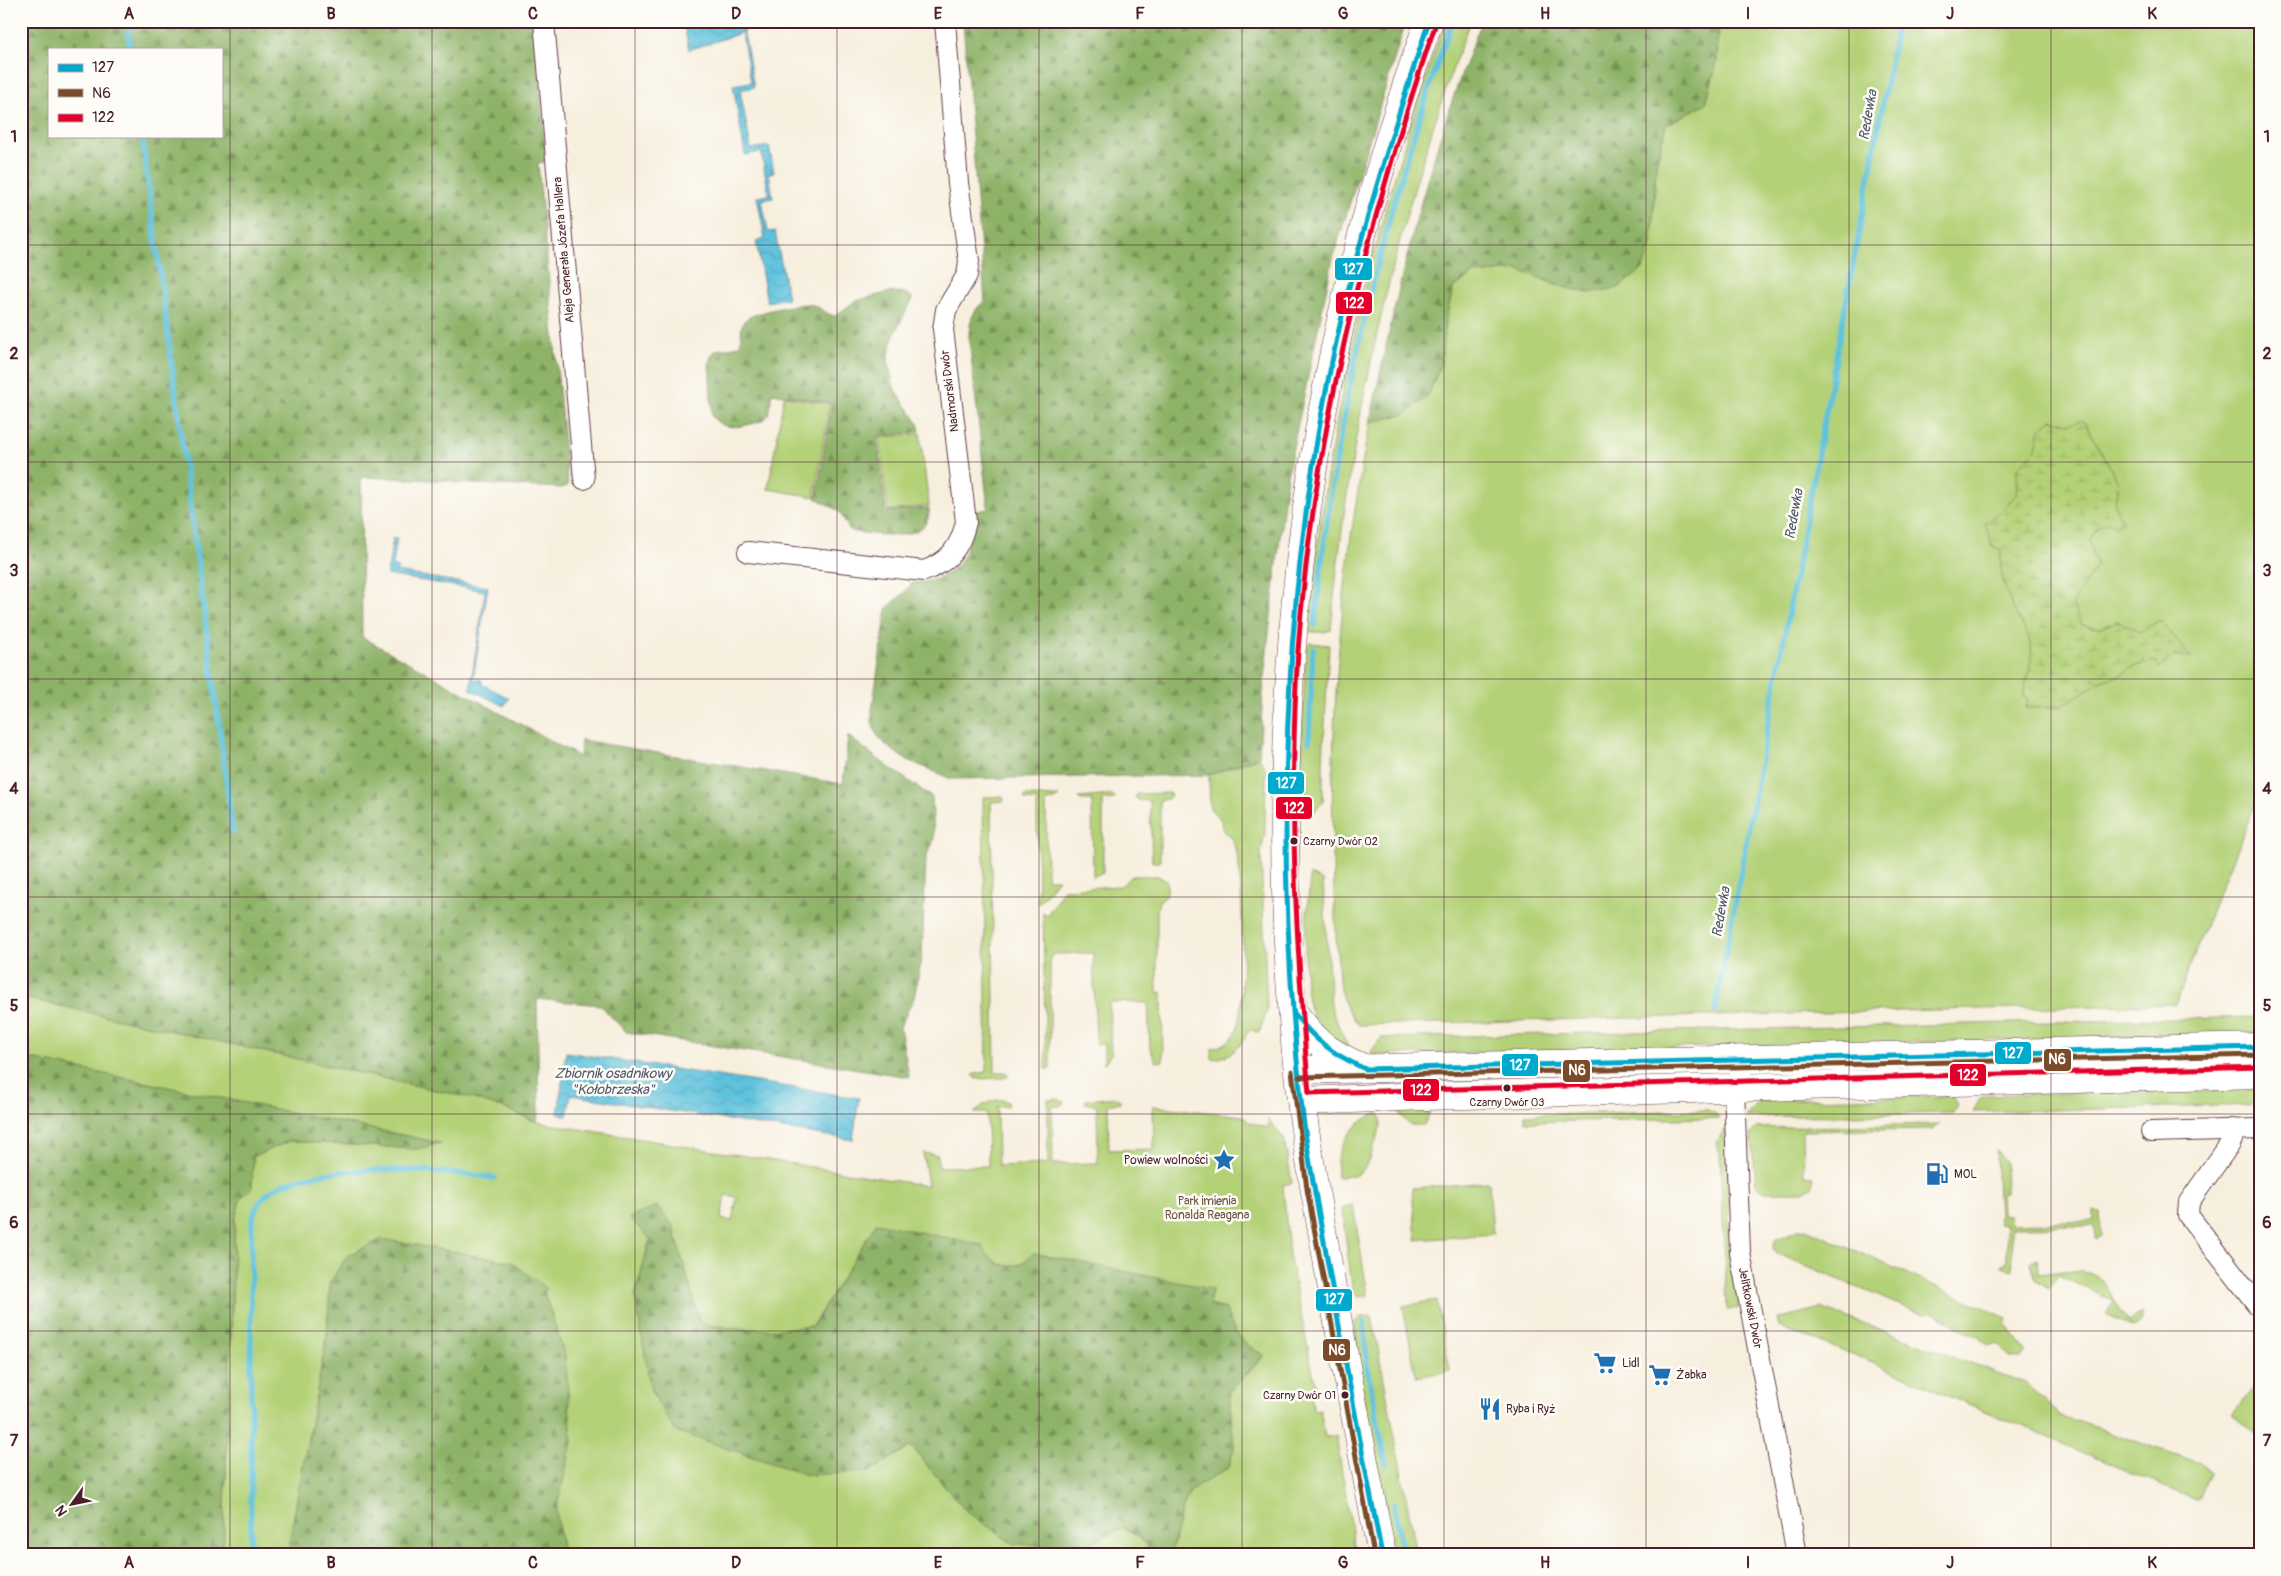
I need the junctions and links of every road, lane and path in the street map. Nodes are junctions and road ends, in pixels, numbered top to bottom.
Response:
1 (544, 21) edge
2 (945, 21) edge
3 (1429, 21) edge
4 (584, 479) dead end
5 (748, 552) dead end
6 (1294, 1013) junction
7 (2260, 1047) edge
8 (1746, 1060) junction
9 (1365, 1068) junction
10 (1299, 1070) junction
11 (2260, 1074) edge
12 (1734, 1088) junction
13 (1302, 1101) junction
14 (2232, 1129) junction
15 (2260, 1129) edge
16 (2151, 1132) dead end
17 (2260, 1308) edge
18 (1382, 1555) edge
19 (1797, 1555) edge

1 - 4 street, Aleja Generała Józefa Hallera
2 - 5 street, Nadmorski Dwór
3 - 6 main road
6 - 9 main road
6 - 10 main road
7 - 8 main road
8 - 9 main road
8 - 12 street, Jelitkowski Dwór
9 - 10 main road
10 - 13 main road
11 - 12 main road
12 - 13 main road
12 - 19 street, Jelitkowski Dwór
13 - 18 main road
14 - 15 street
14 - 16 street
14 - 17 street

